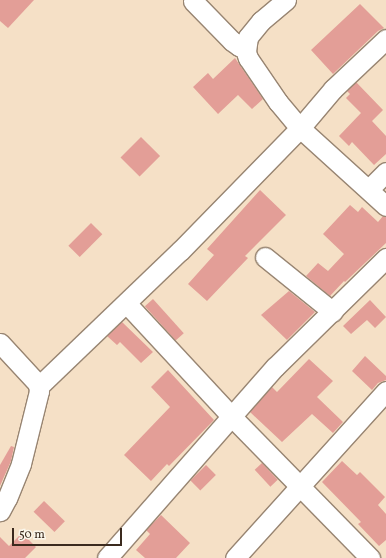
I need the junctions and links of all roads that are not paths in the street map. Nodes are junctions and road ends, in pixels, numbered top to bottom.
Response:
1 (286, 0) edge
2 (193, 1) dead end
3 (386, 39) edge
4 (246, 48) junction
5 (300, 128) junction
6 (386, 172) edge
7 (369, 189) junction
8 (386, 206) edge
9 (265, 257) dead end
10 (386, 258) edge
11 (127, 304) junction
12 (333, 312) junction
13 (0, 343) edge
14 (39, 386) junction
15 (386, 391) edge
16 (231, 416) junction
17 (302, 486) junction
18 (0, 511) edge
19 (107, 558) edge
20 (235, 558) edge
21 (370, 558) edge

1 - 4 street
2 - 4 street
3 - 5 street
4 - 5 street
5 - 7 street
5 - 11 street
6 - 7 street
7 - 8 street
9 - 12 street
10 - 12 street
11 - 14 street
11 - 16 street
12 - 16 street
13 - 14 street
14 - 18 street
15 - 17 street
16 - 17 street
16 - 19 street
17 - 20 street
17 - 21 street

